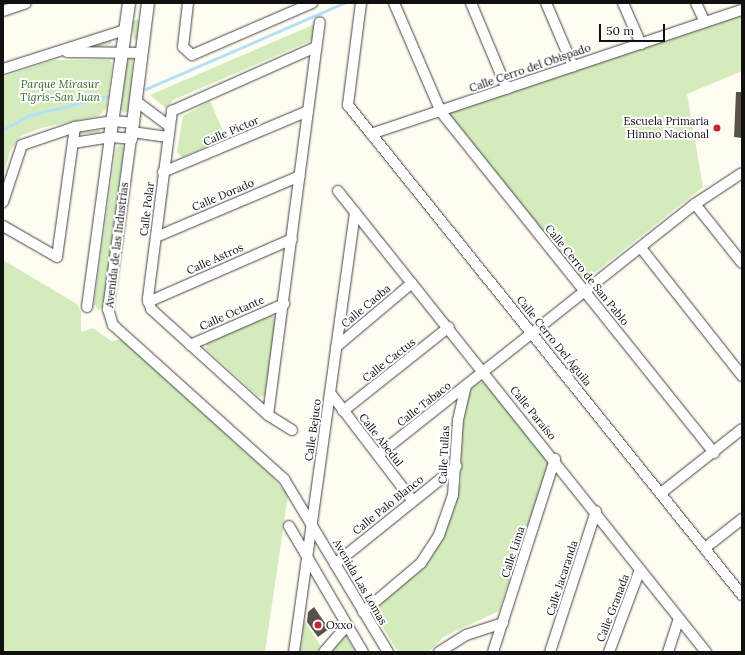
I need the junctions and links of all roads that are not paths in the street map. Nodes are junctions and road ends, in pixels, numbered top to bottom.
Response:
1 (26, 3) edge
2 (129, 3) edge
3 (148, 3) edge
4 (188, 3) edge
5 (312, 3) edge
6 (361, 3) edge
7 (394, 3) edge
8 (471, 3) edge
9 (546, 3) edge
10 (623, 3) edge
11 (696, 3) edge
12 (742, 10) edge
13 (3, 11) edge
14 (127, 15) junction
15 (147, 16) junction
16 (320, 22) dead end
17 (705, 22) junction
18 (124, 30) junction
19 (641, 44) junction
20 (316, 47) junction
21 (122, 50) junction
22 (57, 52) junction
23 (142, 53) junction
24 (573, 66) junction
25 (3, 69) edge
26 (507, 88) junction
27 (136, 101) junction
28 (308, 111) junction
29 (441, 112) junction
30 (112, 121) junction
31 (169, 126) junction
32 (75, 127) junction
33 (132, 131) junction
34 (371, 134) junction
35 (110, 136) junction
36 (168, 137) junction
37 (73, 143) junction
38 (163, 172) junction
39 (742, 173) edge
40 (300, 176) junction
41 (338, 191) dead end
42 (3, 202) edge
43 (695, 204) junction
44 (355, 212) junction
45 (3, 226) edge
46 (156, 237) junction
47 (292, 238) junction
48 (641, 248) junction
49 (742, 263) edge
50 (412, 283) junction
51 (587, 293) junction
52 (148, 302) junction
53 (284, 304) junction
54 (87, 307) dead end
55 (449, 327) junction
56 (532, 333) junction
57 (190, 345) junction
58 (336, 347) junction
59 (485, 372) junction
60 (742, 376) edge
61 (466, 386) junction
62 (330, 394) junction
63 (343, 411) junction
64 (268, 415) junction
65 (742, 429) edge
66 (292, 430) dead end
67 (714, 452) junction
68 (378, 455) junction
69 (555, 459) junction
70 (457, 466) junction
71 (661, 493) junction
72 (412, 500) junction
73 (596, 511) junction
74 (742, 519) edge
75 (312, 523) junction
76 (289, 526) dead end
77 (705, 548) junction
78 (307, 558) junction
79 (335, 564) junction
80 (640, 572) junction
81 (742, 595) edge
82 (363, 612) junction
83 (679, 619) junction
84 (503, 623) junction
85 (347, 626) junction
86 (294, 652) edge
87 (324, 652) edge
88 (363, 652) edge
89 (388, 652) edge
90 (439, 652) edge
91 (493, 652) edge
92 (550, 652) edge
93 (609, 652) edge
94 (668, 652) edge
95 (706, 652) edge

1 - 13 street
2 - 14 street, Avenida de las Industrias
3 - 15 street, Avenida de las Industrias
4 - 5 street
6 - 34 street, Calle Cerro Del Águila
7 - 29 street, Calle Cerro de San Pablo
8 - 26 street
9 - 24 street
10 - 19 street
11 - 17 street
12 - 17 street, Calle Cerro del Obispado
14 - 15 street
14 - 18 street, Avenida de las Industrias
15 - 23 street, Avenida de las Industrias
16 - 20 street
17 - 19 street, Calle Cerro del Obispado
18 - 21 street, Avenida de las Industrias
18 - 22 street
19 - 24 street, Calle Cerro del Obispado
20 - 28 street
20 - 31 street, Calle Polar
21 - 22 street
21 - 23 street
21 - 30 street, Avenida de las Industrias
22 - 25 street
23 - 27 street, Avenida de las Industrias
24 - 26 street, Calle Cerro del Obispado
26 - 29 street, Calle Cerro del Obispado
27 - 31 street
27 - 33 street, Avenida de las Industrias
28 - 38 street, Calle Pictor
28 - 40 street
29 - 34 street, Calle Cerro del Obispado
29 - 51 street, Calle Cerro de San Pablo
30 - 32 street
30 - 33 street
30 - 35 street, Avenida de las Industrias
31 - 36 street, Calle Polar
32 - 37 street
32 - 42 street
33 - 35 street
33 - 36 street
33 - 75 street, Avenida de las Industrias
34 - 56 street, Calle Cerro Del Águila
35 - 37 street
35 - 54 street, Avenida de las Industrias
36 - 38 street, Calle Polar
37 - 45 street
38 - 46 street, Calle Polar
39 - 43 street, Calle Tabaco
40 - 46 street, Calle Dorado
40 - 47 street
41 - 44 street, Calle Paraíso
43 - 48 street, Calle Tabaco
43 - 49 street
44 - 50 street, Calle Paraíso
44 - 58 street, Calle Bejuco
46 - 52 street, Calle Polar
47 - 52 street, Calle Astros
47 - 53 street
48 - 51 street, Calle Tabaco
48 - 60 street
50 - 55 street, Calle Paraíso
50 - 58 street, Calle Caoba
51 - 56 street, Calle Tabaco
51 - 67 street, Calle Cerro de San Pablo
52 - 57 street
53 - 57 street, Calle Octante
53 - 64 street
55 - 59 street, Calle Paraíso
55 - 63 street, Calle Cactus
56 - 59 street, Calle Tabaco
56 - 71 street, Calle Cerro Del Águila
57 - 64 street
58 - 62 street, Calle Bejuco
59 - 61 street, Calle Tabaco
59 - 69 street, Calle Paraíso
61 - 68 street, Calle Tabaco
61 - 70 street, Calle Tullas
62 - 63 street, Calle Abedul
62 - 75 street, Calle Bejuco
63 - 68 street, Calle Abedul
64 - 66 street
65 - 67 street
67 - 71 street
68 - 72 street, Calle Abedul
69 - 73 street, Calle Paraíso
69 - 84 street, Calle Lima
70 - 72 street, Calle Palo Blanco
70 - 82 street, Calle Tullas
71 - 77 street, Calle Cerro Del Águila
72 - 79 street, Calle Palo Blanco
73 - 80 street, Calle Paraíso
73 - 92 street, Calle Jacaranda
74 - 77 street
75 - 78 street, Calle Bejuco
75 - 79 street, Avenida Las Lomas
76 - 78 street
77 - 81 street, Calle Cerro Del Águila
78 - 85 street
78 - 86 street, Calle Bejuco
79 - 82 street, Avenida Las Lomas
80 - 83 street, Calle Paraíso
80 - 93 street, Calle Granada
82 - 89 street, Avenida Las Lomas
83 - 94 street
83 - 95 street, Calle Paraíso
84 - 90 street
84 - 91 street, Calle Lima
85 - 87 street
85 - 88 street

